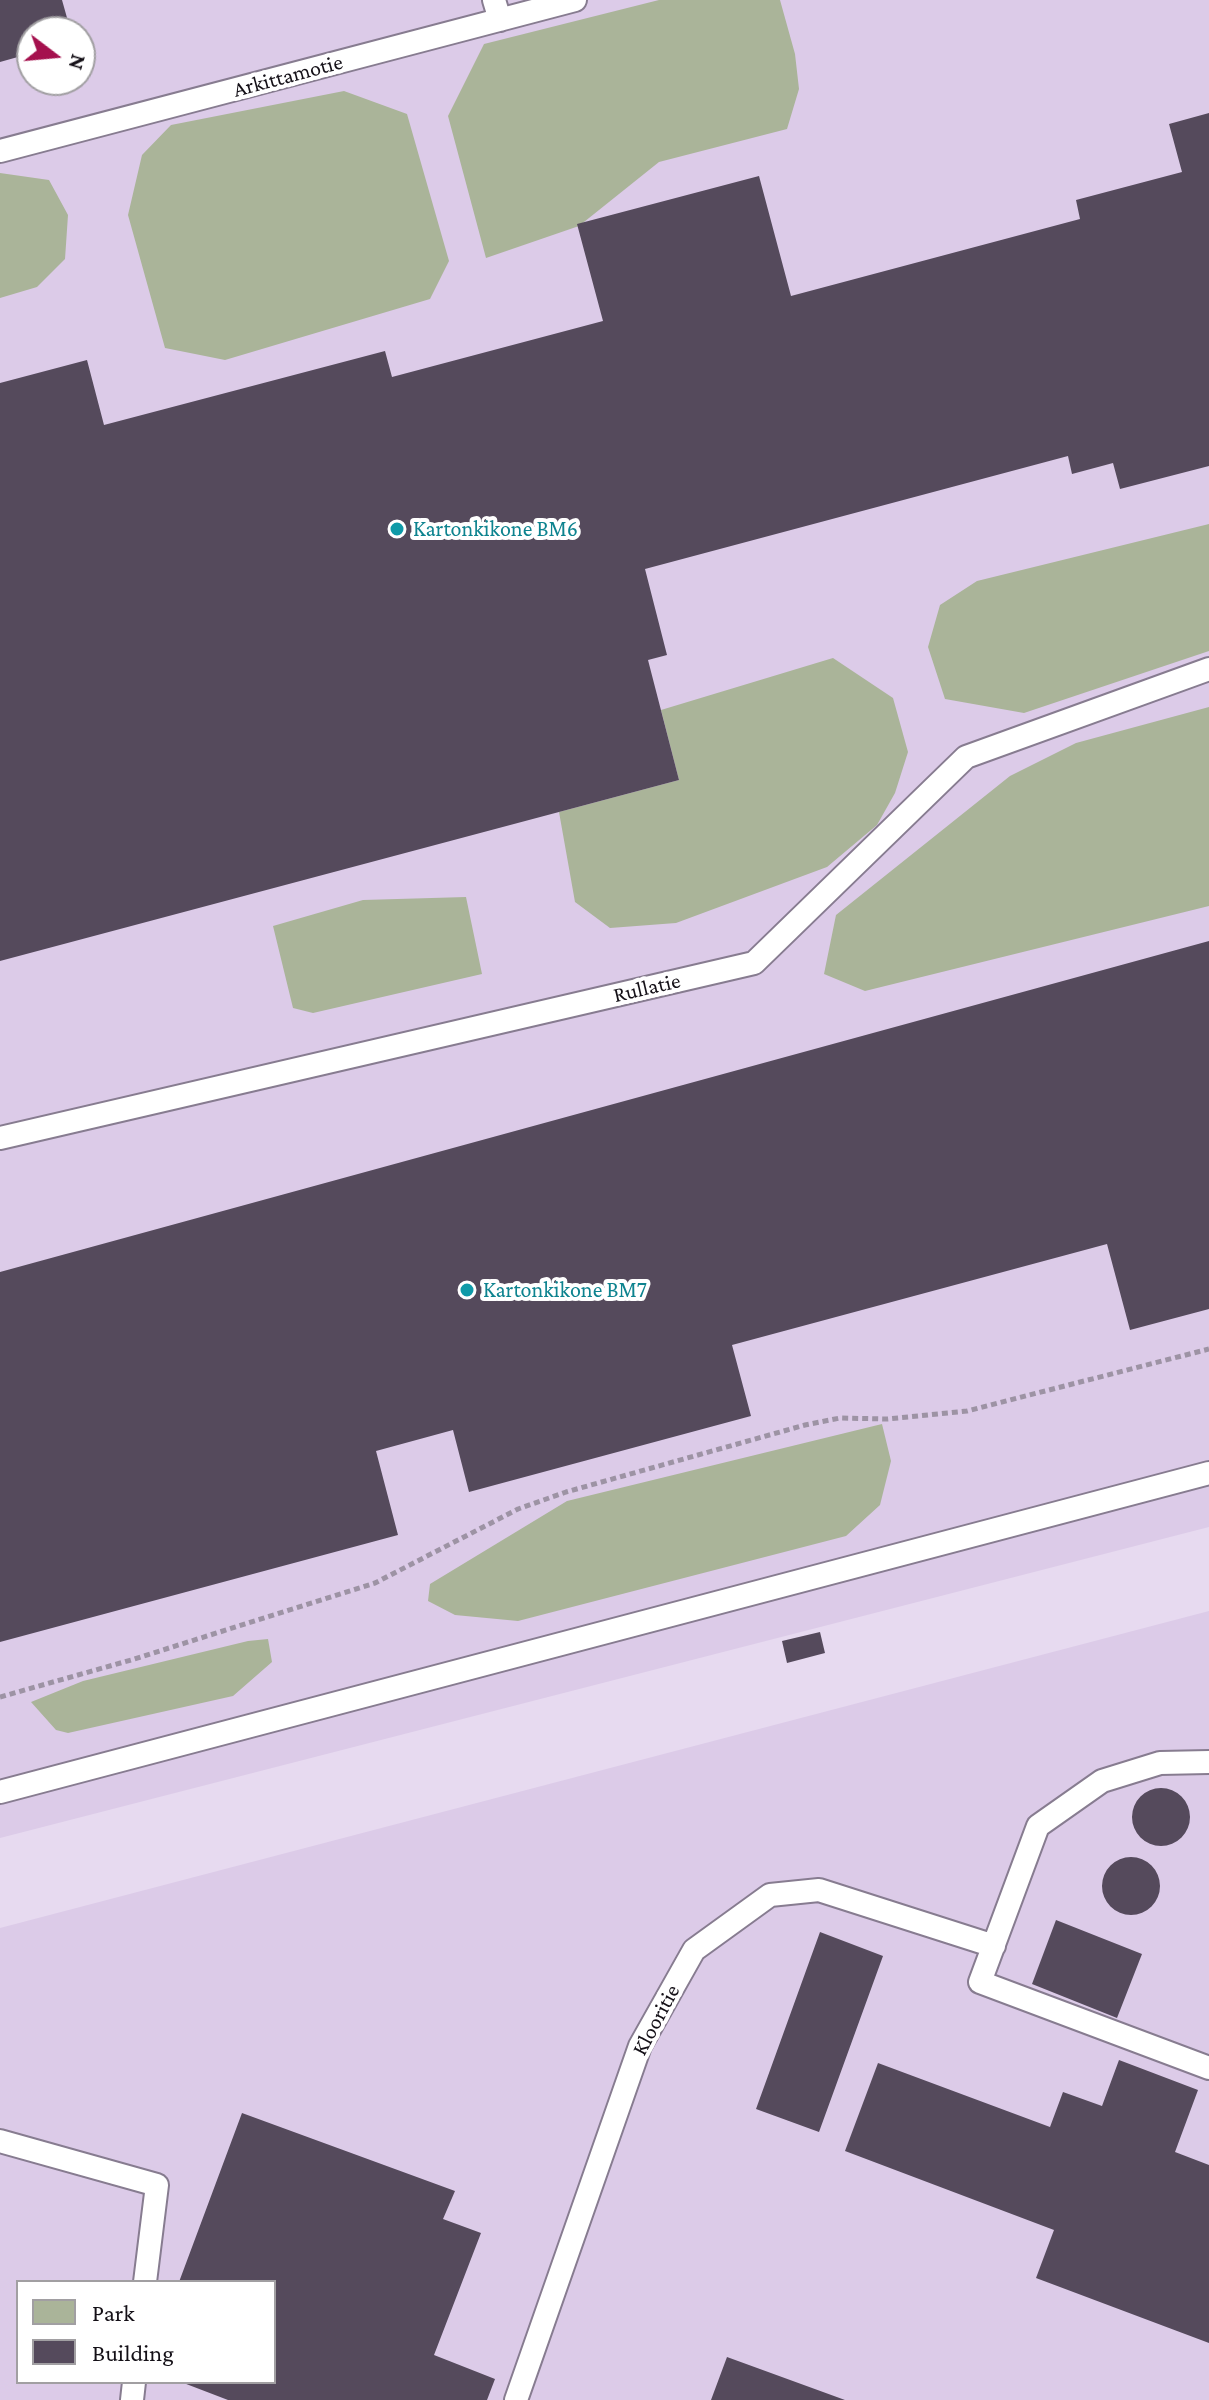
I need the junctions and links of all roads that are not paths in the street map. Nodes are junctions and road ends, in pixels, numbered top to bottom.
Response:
1 (575, 0) edge
2 (497, 10) edge
3 (0, 151) edge
4 (1209, 669) edge
5 (0, 1138) edge
6 (1209, 1473) edge
7 (1209, 1762) edge
8 (0, 1792) edge
9 (994, 1946) junction
10 (1209, 2068) edge
11 (0, 2141) edge
12 (145, 2280) edge
13 (516, 2400) edge

1 - 2 lane, Arkittamotie
2 - 3 lane, Arkittamotie
4 - 5 lane, Rullatie
6 - 8 lane
7 - 9 lane
9 - 10 lane
9 - 13 lane, Klooritie
11 - 12 lane

